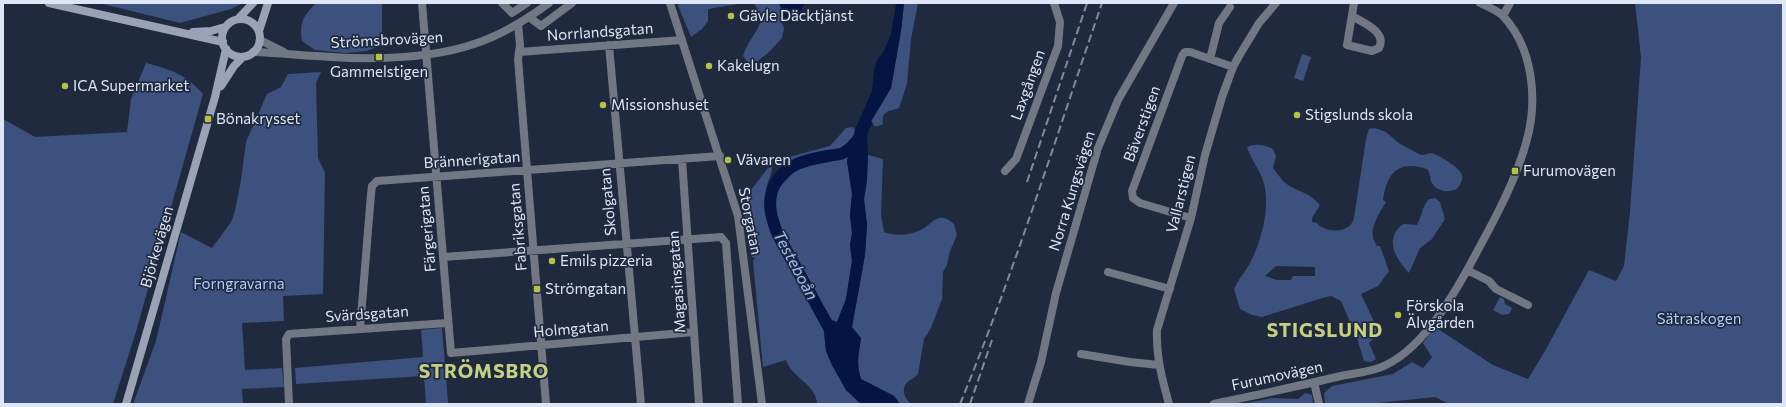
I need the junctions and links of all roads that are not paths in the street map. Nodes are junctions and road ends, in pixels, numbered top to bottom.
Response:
1 (49, 3) edge
2 (253, 3) edge
3 (268, 3) edge
4 (422, 3) edge
5 (502, 3) edge
6 (527, 3) edge
7 (549, 3) edge
8 (572, 3) edge
9 (670, 3) edge
10 (1054, 3) edge
11 (1174, 3) edge
12 (1276, 3) edge
13 (1354, 3) edge
14 (1480, 3) edge
15 (1510, 3) edge
16 (1230, 7) dead end
17 (1352, 16) junction
18 (1503, 16) junction
19 (529, 17) junction
20 (238, 19) junction
21 (518, 24) junction
22 (225, 27) junction
23 (259, 31) junction
24 (176, 32) junction
25 (260, 40) junction
26 (682, 40) junction
27 (225, 45) junction
28 (609, 46) junction
29 (253, 52) junction
30 (519, 52) junction
31 (286, 53) junction
32 (427, 55) junction
33 (243, 57) junction
34 (1210, 59) junction
35 (1233, 66) junction
36 (215, 98) junction
37 (720, 156) junction
38 (682, 159) junction
39 (619, 164) junction
40 (527, 171) junction
41 (1006, 172) dead end
42 (436, 177) junction
43 (1191, 218) junction
44 (688, 238) junction
45 (626, 244) junction
46 (534, 251) junction
47 (443, 258) junction
48 (1467, 270) junction
49 (1108, 272) dead end
50 (1170, 289) junction
51 (1528, 305) dead end
52 (448, 323) junction
53 (360, 329) junction
54 (694, 332) junction
55 (634, 337) junction
56 (542, 345) junction
57 (450, 353) joint
58 (1082, 354) dead end
59 (1159, 365) junction
60 (1314, 382) junction
61 (1031, 403) edge
62 (126, 404) edge
63 (289, 404) edge
64 (546, 404) edge
65 (641, 404) edge
66 (700, 404) edge
67 (738, 404) edge
68 (762, 404) edge
69 (1169, 404) edge
70 (1214, 404) edge
71 (1319, 404) edge

1 - 24 main road
2 - 20 main road
3 - 23 main road
4 - 32 street
5 - 6 street
7 - 19 street, Strömsbrovägen
8 - 19 street
9 - 26 street, Storgatan
10 - 41 street, Laxgången
11 - 61 street, Norra Kungsvägen
12 - 35 street, Vallarstigen
13 - 17 street
14 - 18 street, Furumovägen
15 - 18 street
16 - 34 street
17 - 17 street
18 - 48 street, Furumovägen
19 - 21 street, Strömsbrovägen
20 - 22 main road
20 - 23 main road
21 - 30 street, Fabriksgatan
21 - 32 street, Strömsbrovägen
22 - 24 main road
22 - 27 main road
23 - 25 main road
24 - 27 main road
25 - 29 main road
25 - 31 street, Strömsbrovägen
26 - 28 street, Norrlandsgatan
26 - 37 street, Storgatan
27 - 33 main road
27 - 36 main road, Björkevägen
28 - 30 street, Norrlandsgatan
28 - 39 street, Skolgatan
29 - 31 street, Strömsbrovägen
29 - 33 main road
30 - 40 street, Fabriksgatan
31 - 32 street, Strömsbrovägen
32 - 42 street, Färgerigatan
33 - 36 main road, Björkevägen
34 - 35 street, Bäverstigen
34 - 43 street, Bäverstigen
35 - 43 street, Vallarstigen
36 - 62 main road, Björkevägen
37 - 38 street, Brännerigatan
37 - 68 street, Storgatan
38 - 39 street, Brännerigatan
38 - 44 street, Magasinsgatan
39 - 40 street, Brännerigatan
39 - 45 street, Skolgatan
40 - 42 street, Brännerigatan
40 - 46 street, Fabriksgatan
42 - 47 street, Färgerigatan
42 - 53 street, Brännerigatan
43 - 50 street, Vallarstigen
44 - 45 street
44 - 54 street, Magasinsgatan
44 - 67 street
45 - 46 street
45 - 55 street, Skolgatan
46 - 47 street
46 - 56 street, Fabriksgatan
47 - 52 street, Färgerigatan
48 - 51 street
48 - 60 street, Furumovägen
49 - 50 street
50 - 59 street, Vallarstigen
52 - 53 street, Svärdsgatan
52 - 57 street, Färgerigatan
53 - 63 street, Svärdsgatan
54 - 55 street, Holmgatan
54 - 66 street, Magasinsgatan
55 - 56 street, Holmgatan
55 - 65 street, Skolgatan
56 - 57 street, Holmgatan
56 - 64 street, Fabriksgatan
58 - 59 street
59 - 69 street, Vallarstigen
60 - 70 street, Furumovägen
60 - 71 street

